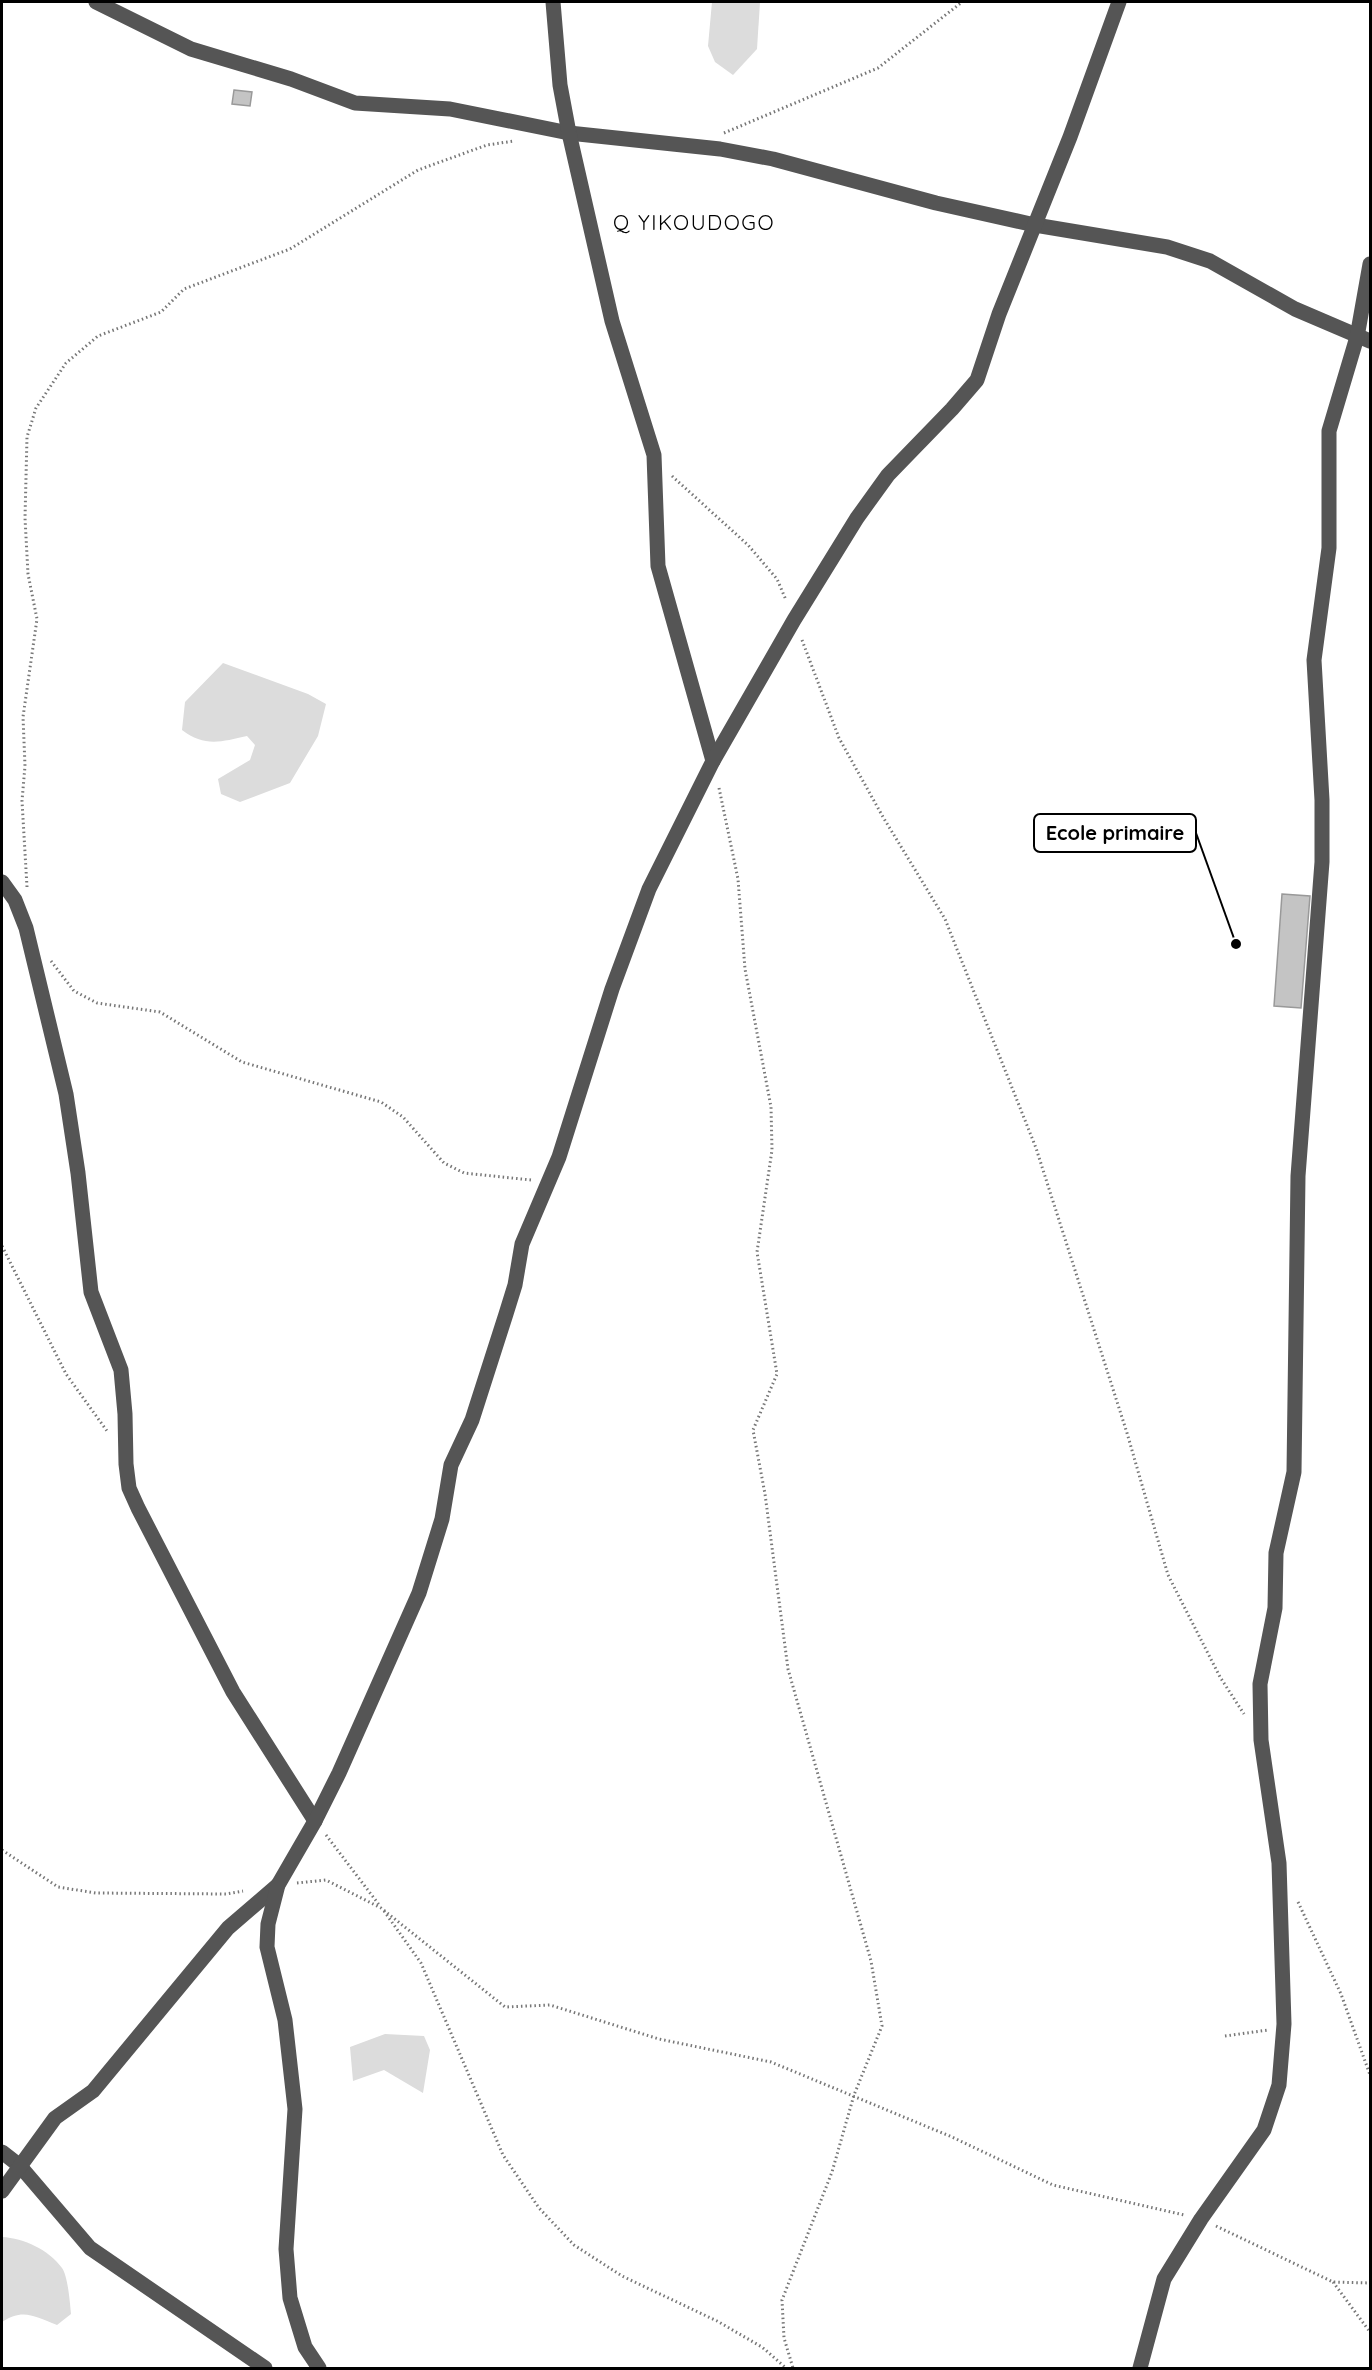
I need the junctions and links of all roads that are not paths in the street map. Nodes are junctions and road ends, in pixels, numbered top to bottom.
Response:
1 (96, 2) edge
2 (553, 2) edge
3 (1119, 2) edge
4 (569, 133) junction
5 (1035, 225) junction
6 (1371, 264) edge
7 (1364, 339) edge
8 (713, 761) junction
9 (2, 882) edge
10 (315, 1821) junction
11 (278, 1885) junction
12 (2, 2152) edge
13 (20, 2166) junction
14 (2, 2190) edge
15 (265, 2368) edge
16 (319, 2368) edge
17 (1140, 2368) edge

1 - 4 street
2 - 4 street
3 - 5 street
4 - 5 street
4 - 8 street
5 - 7 street
5 - 8 street
6 - 7 street
7 - 17 street
8 - 10 street
9 - 10 street
10 - 11 street
11 - 13 street
11 - 16 street
12 - 13 street
13 - 14 street
13 - 15 street

